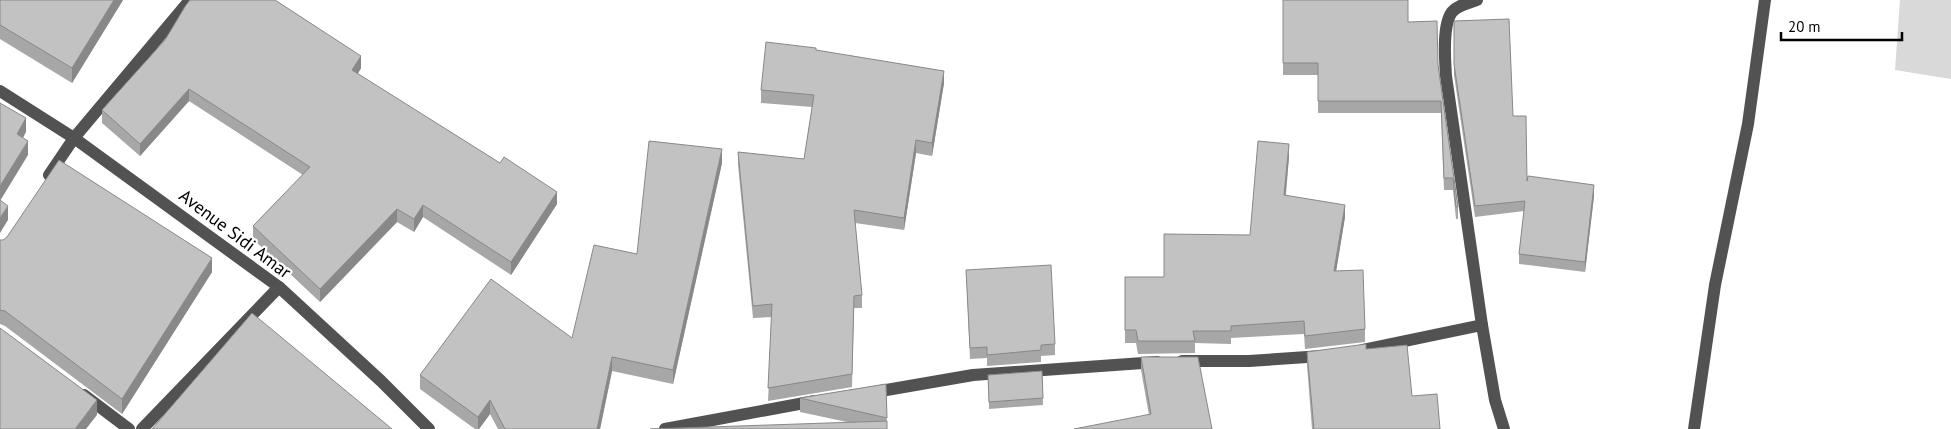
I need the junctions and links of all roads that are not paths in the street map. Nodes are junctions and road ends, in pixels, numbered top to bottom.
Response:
1 (190, 0) edge
2 (1477, 0) edge
3 (1765, 0) edge
4 (0, 91) edge
5 (74, 138) junction
6 (42, 185) edge
7 (279, 287) junction
8 (1482, 325) junction
9 (76, 389) edge
10 (860, 394) edge
11 (832, 399) edge
12 (129, 429) edge
13 (142, 429) edge
14 (429, 429) edge
15 (665, 429) edge
16 (1504, 429) edge
17 (1694, 429) edge

1 - 5 street
2 - 8 street
3 - 17 street
4 - 5 street, Avenue Sidi Amar
5 - 6 street
5 - 7 street, Avenue Sidi Amar
7 - 13 street
7 - 14 street, Avenue Sidi Amar
8 - 10 street
8 - 16 street
9 - 12 street
11 - 15 street

